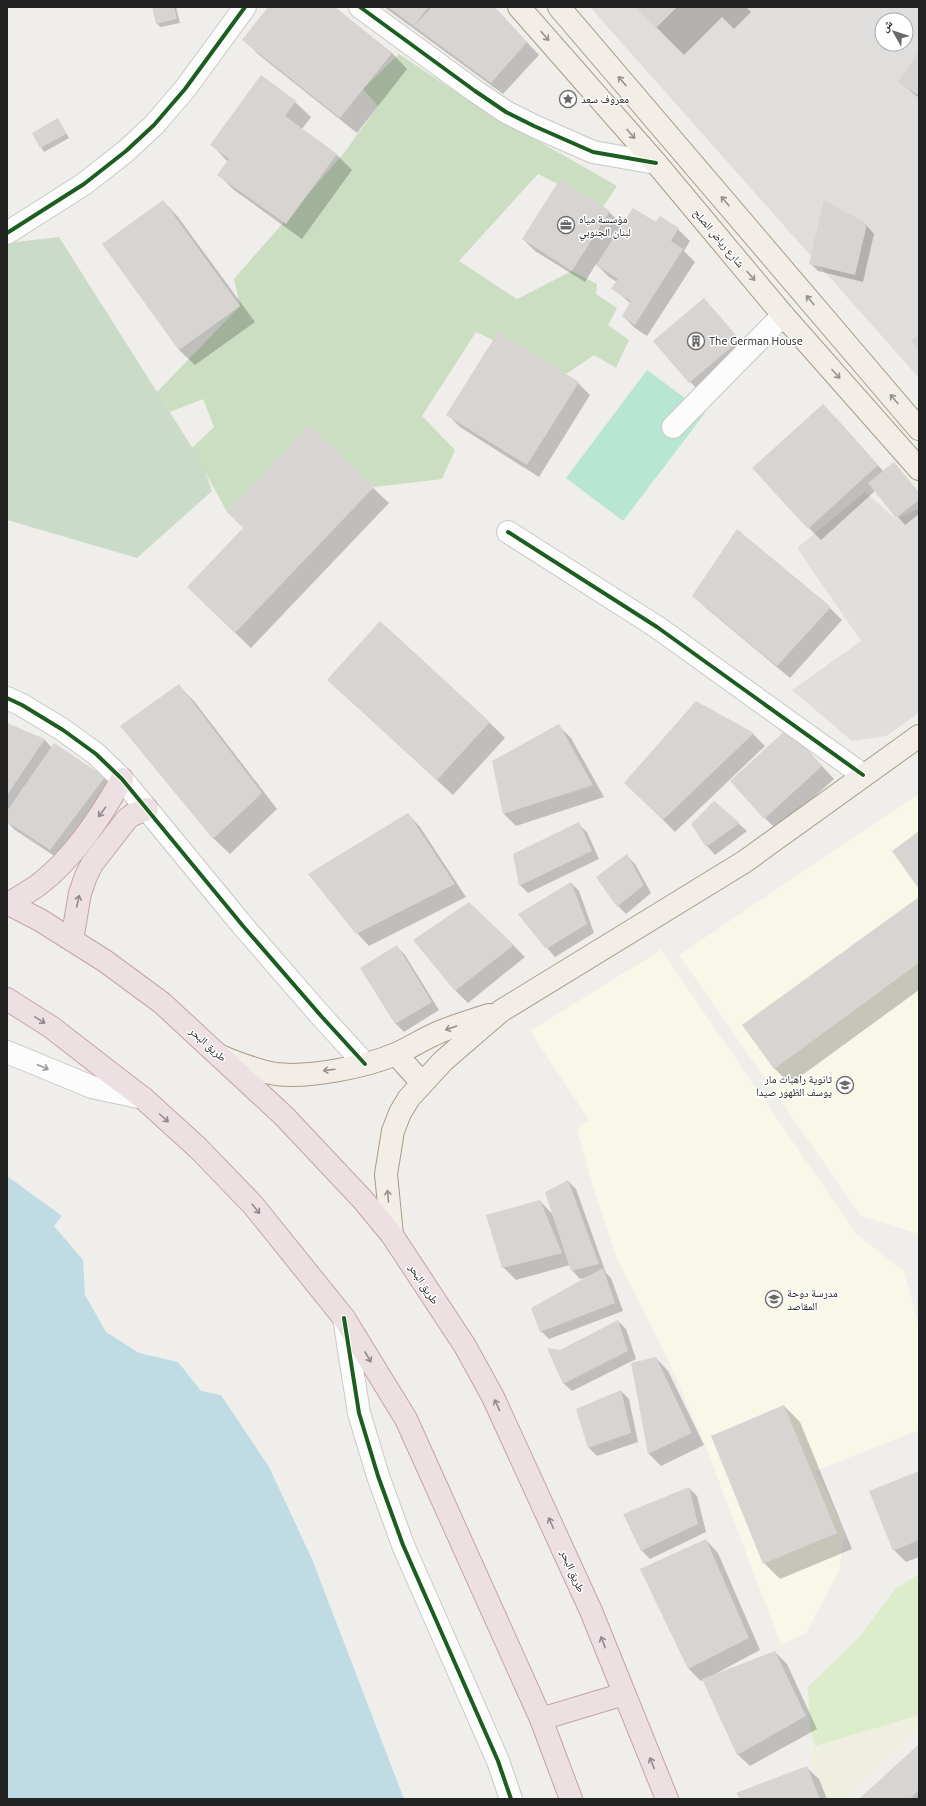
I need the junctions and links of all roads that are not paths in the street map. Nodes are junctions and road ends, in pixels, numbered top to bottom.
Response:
1 (245, 7) edge
2 (360, 7) edge
3 (519, 7) edge
4 (559, 7) edge
5 (656, 163) junction
6 (7, 233) edge
7 (783, 315) junction
8 (674, 427) dead end
9 (919, 429) edge
10 (919, 469) edge
11 (508, 532) dead end
12 (7, 698) edge
13 (919, 736) edge
14 (863, 775) junction
15 (122, 779) junction
16 (147, 809) junction
17 (8, 903) edge
18 (72, 940) junction
19 (7, 999) edge
20 (501, 1011) junction
21 (7, 1052) edge
22 (396, 1054) junction
23 (220, 1056) junction
24 (365, 1064) junction
25 (422, 1083) junction
26 (143, 1098) junction
27 (392, 1235) junction
28 (344, 1318) junction
29 (624, 1694) junction
30 (542, 1719) junction
31 (510, 1799) edge
32 (571, 1799) edge
33 (667, 1799) edge

1 - 6 street
2 - 5 street
3 -> 5 main road, شارع رياض الصلح
9 -> 4 main road
5 -> 7 main road, شارع رياض الصلح
7 - 8 street
7 -> 10 main road, شارع رياض الصلح
11 - 14 street
12 - 15 street
13 - 14 main road
14 - 20 main road
15 - 16 street
15 -> 17 highway
18 -> 16 highway
16 - 24 street
17 - 18 highway, طريق البحر
18 - 23 highway, طريق البحر
19 -> 26 highway
20 -> 22 main road
20 - 25 main road
21 -> 26 street
22 - 24 main road
22 - 25 main road
24 -> 23 main road
23 - 27 highway, طريق البحر
27 -> 25 main road
26 -> 28 highway
29 -> 27 highway, طريق البحر
28 -> 30 highway
28 - 31 street
29 - 30 highway
33 -> 29 highway, طريق البحر
30 - 32 highway

